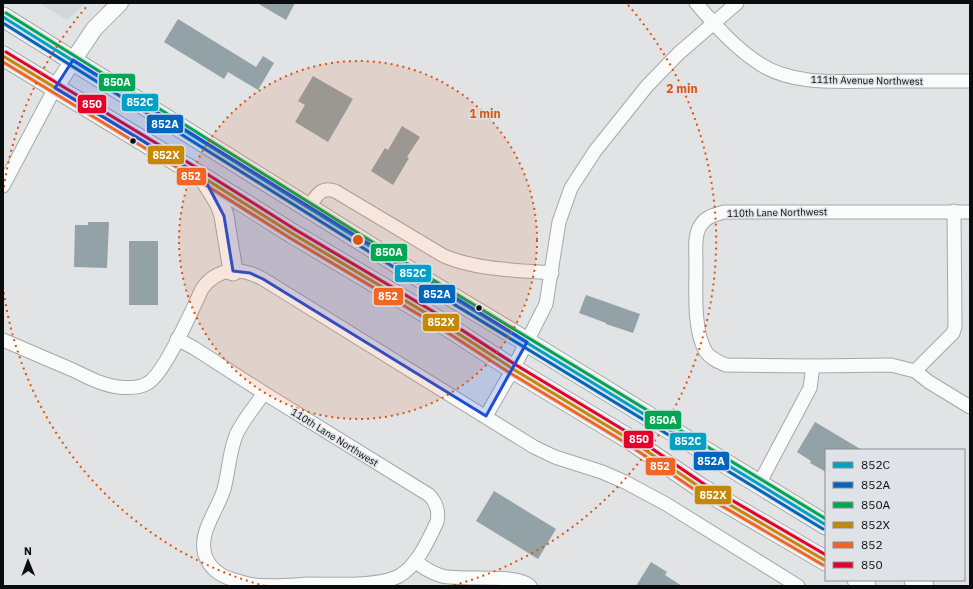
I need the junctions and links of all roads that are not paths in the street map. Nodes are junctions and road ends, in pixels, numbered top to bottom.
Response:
1 (120, 3) edge
2 (696, 3) edge
3 (737, 3) edge
4 (3, 16) edge
5 (714, 23) junction
6 (3, 56) edge
7 (73, 60) junction
8 (970, 81) edge
9 (55, 88) junction
10 (204, 178) junction
11 (3, 186) edge
12 (309, 207) junction
13 (954, 212) junction
14 (970, 212) edge
15 (233, 271) junction
16 (552, 273) junction
17 (177, 339) junction
18 (3, 340) edge
19 (527, 342) junction
20 (813, 366) junction
21 (513, 368) junction
22 (915, 371) junction
23 (264, 393) junction
24 (970, 407) edge
25 (486, 416) junction
26 (759, 484) junction
27 (825, 524) edge
28 (825, 560) edge
29 (415, 561) junction
30 (530, 586) edge
31 (798, 586) edge

1 - 7 street
2 - 5 street, 111th Avenue Northwest
3 - 5 street
4 - 7 main road
5 - 8 street, 111th Avenue Northwest
5 - 16 street
6 - 9 main road
7 - 9 street
7 - 12 main road
9 - 10 main road
9 - 11 street
10 - 15 main road
10 - 21 main road
12 - 16 street
12 - 19 main road
13 - 14 street, 110th Lane Northwest
13 - 20 street, 110th Lane Northwest
13 - 22 street
15 - 17 street
15 - 25 street
16 - 19 street
17 - 18 street
17 - 23 street, 110th Lane Northwest
19 - 21 street
19 - 26 main road
20 - 22 street, 110th Lane Northwest
20 - 26 street
21 - 25 street
21 - 28 main road
22 - 24 street, 110th Lane Northwest
23 - 29 street, 110th Lane Northwest
23 - 29 street
25 - 31 street
26 - 27 main road
29 - 30 street

